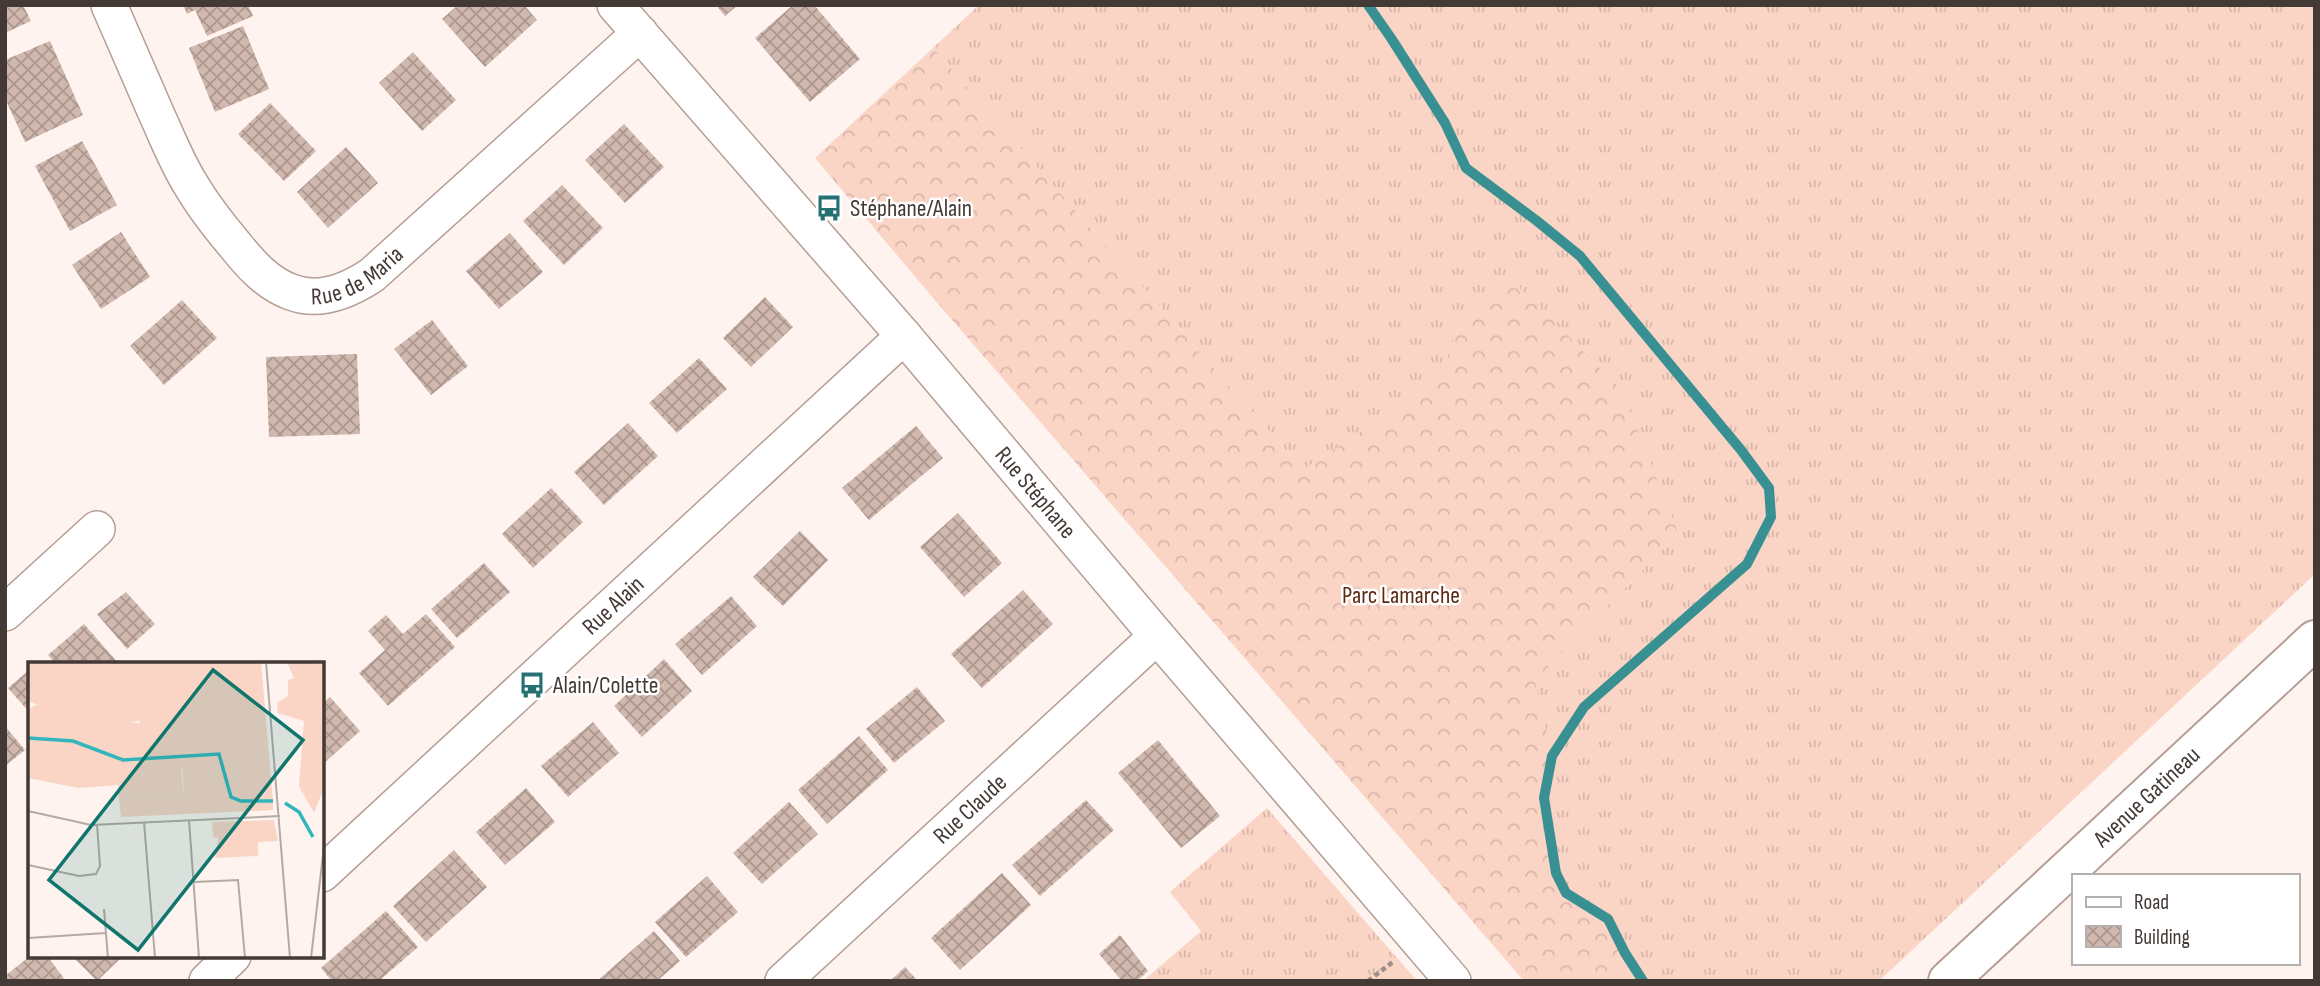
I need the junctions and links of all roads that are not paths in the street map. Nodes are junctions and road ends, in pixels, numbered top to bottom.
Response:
1 (109, 5) edge
2 (615, 5) edge
3 (640, 33) junction
4 (904, 336) junction
5 (97, 528) dead end
6 (5, 613) edge
7 (1157, 636) junction
8 (2315, 640) edge
9 (324, 872) edge
10 (231, 958) edge
11 (207, 981) edge
12 (783, 981) edge
13 (1453, 981) edge
14 (1948, 981) edge

1 - 3 street, Rue de Maria
2 - 3 street, Rue Stéphane
3 - 4 street, Rue Stéphane
4 - 7 street, Rue Stéphane
4 - 9 street, Rue Alain
5 - 6 street
7 - 12 street, Rue Claude
7 - 13 street, Rue Stéphane
8 - 14 street, Avenue Gatineau
10 - 11 street

